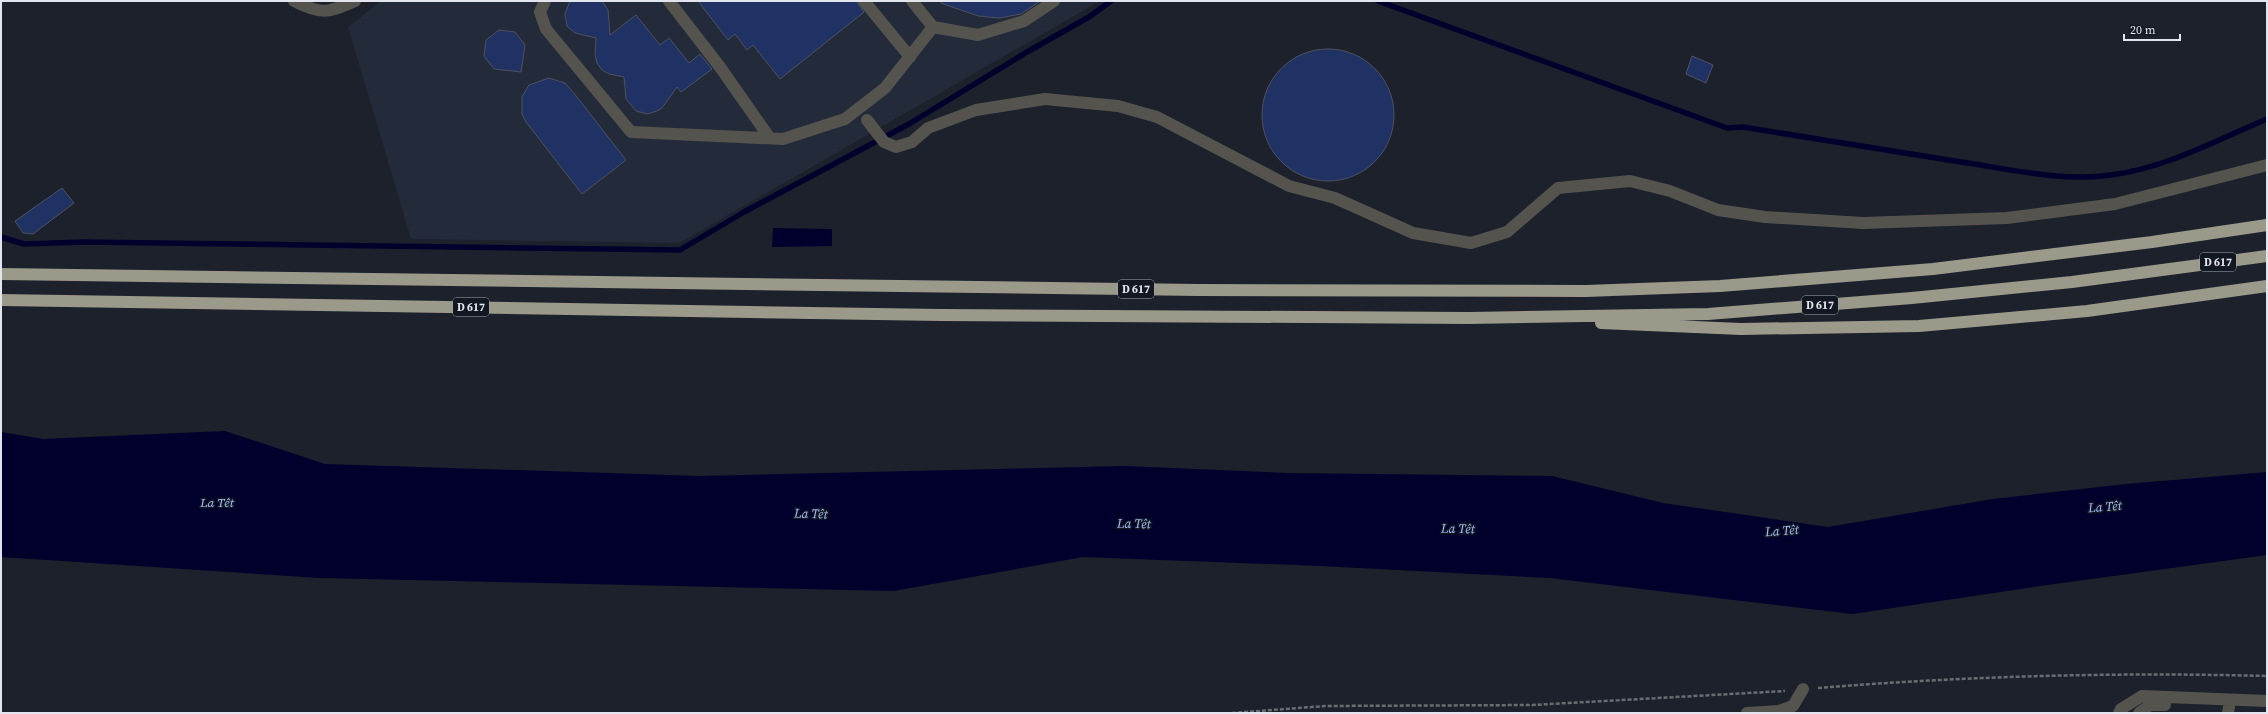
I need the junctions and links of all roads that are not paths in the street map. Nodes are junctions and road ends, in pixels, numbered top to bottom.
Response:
1 (294, 1) edge
2 (355, 1) edge
3 (545, 1) edge
4 (669, 1) edge
5 (864, 1) edge
6 (912, 1) edge
7 (1054, 1) edge
8 (933, 27) junction
9 (910, 57) junction
10 (867, 120) dead end
11 (769, 137) junction
12 (2267, 165) edge
13 (2267, 225) edge
14 (2267, 256) edge
15 (1, 274) edge
16 (2267, 286) edge
17 (1, 300) edge
18 (1469, 318) junction
19 (1803, 690) road end
20 (2267, 703) edge
21 (2229, 710) edge
22 (1747, 713) edge
23 (2119, 713) edge
24 (2140, 713) edge

1 - 2 street
3 - 11 street
4 - 11 street
5 - 9 street
6 - 8 street
7 - 8 street
8 - 9 street
9 - 11 street
10 - 12 street
13 - 15 highway, D 617
14 - 18 highway, D 617
16 - 18 highway
17 - 18 highway, D 617
19 - 22 street
20 - 21 street
20 - 23 street
21 - 24 street

